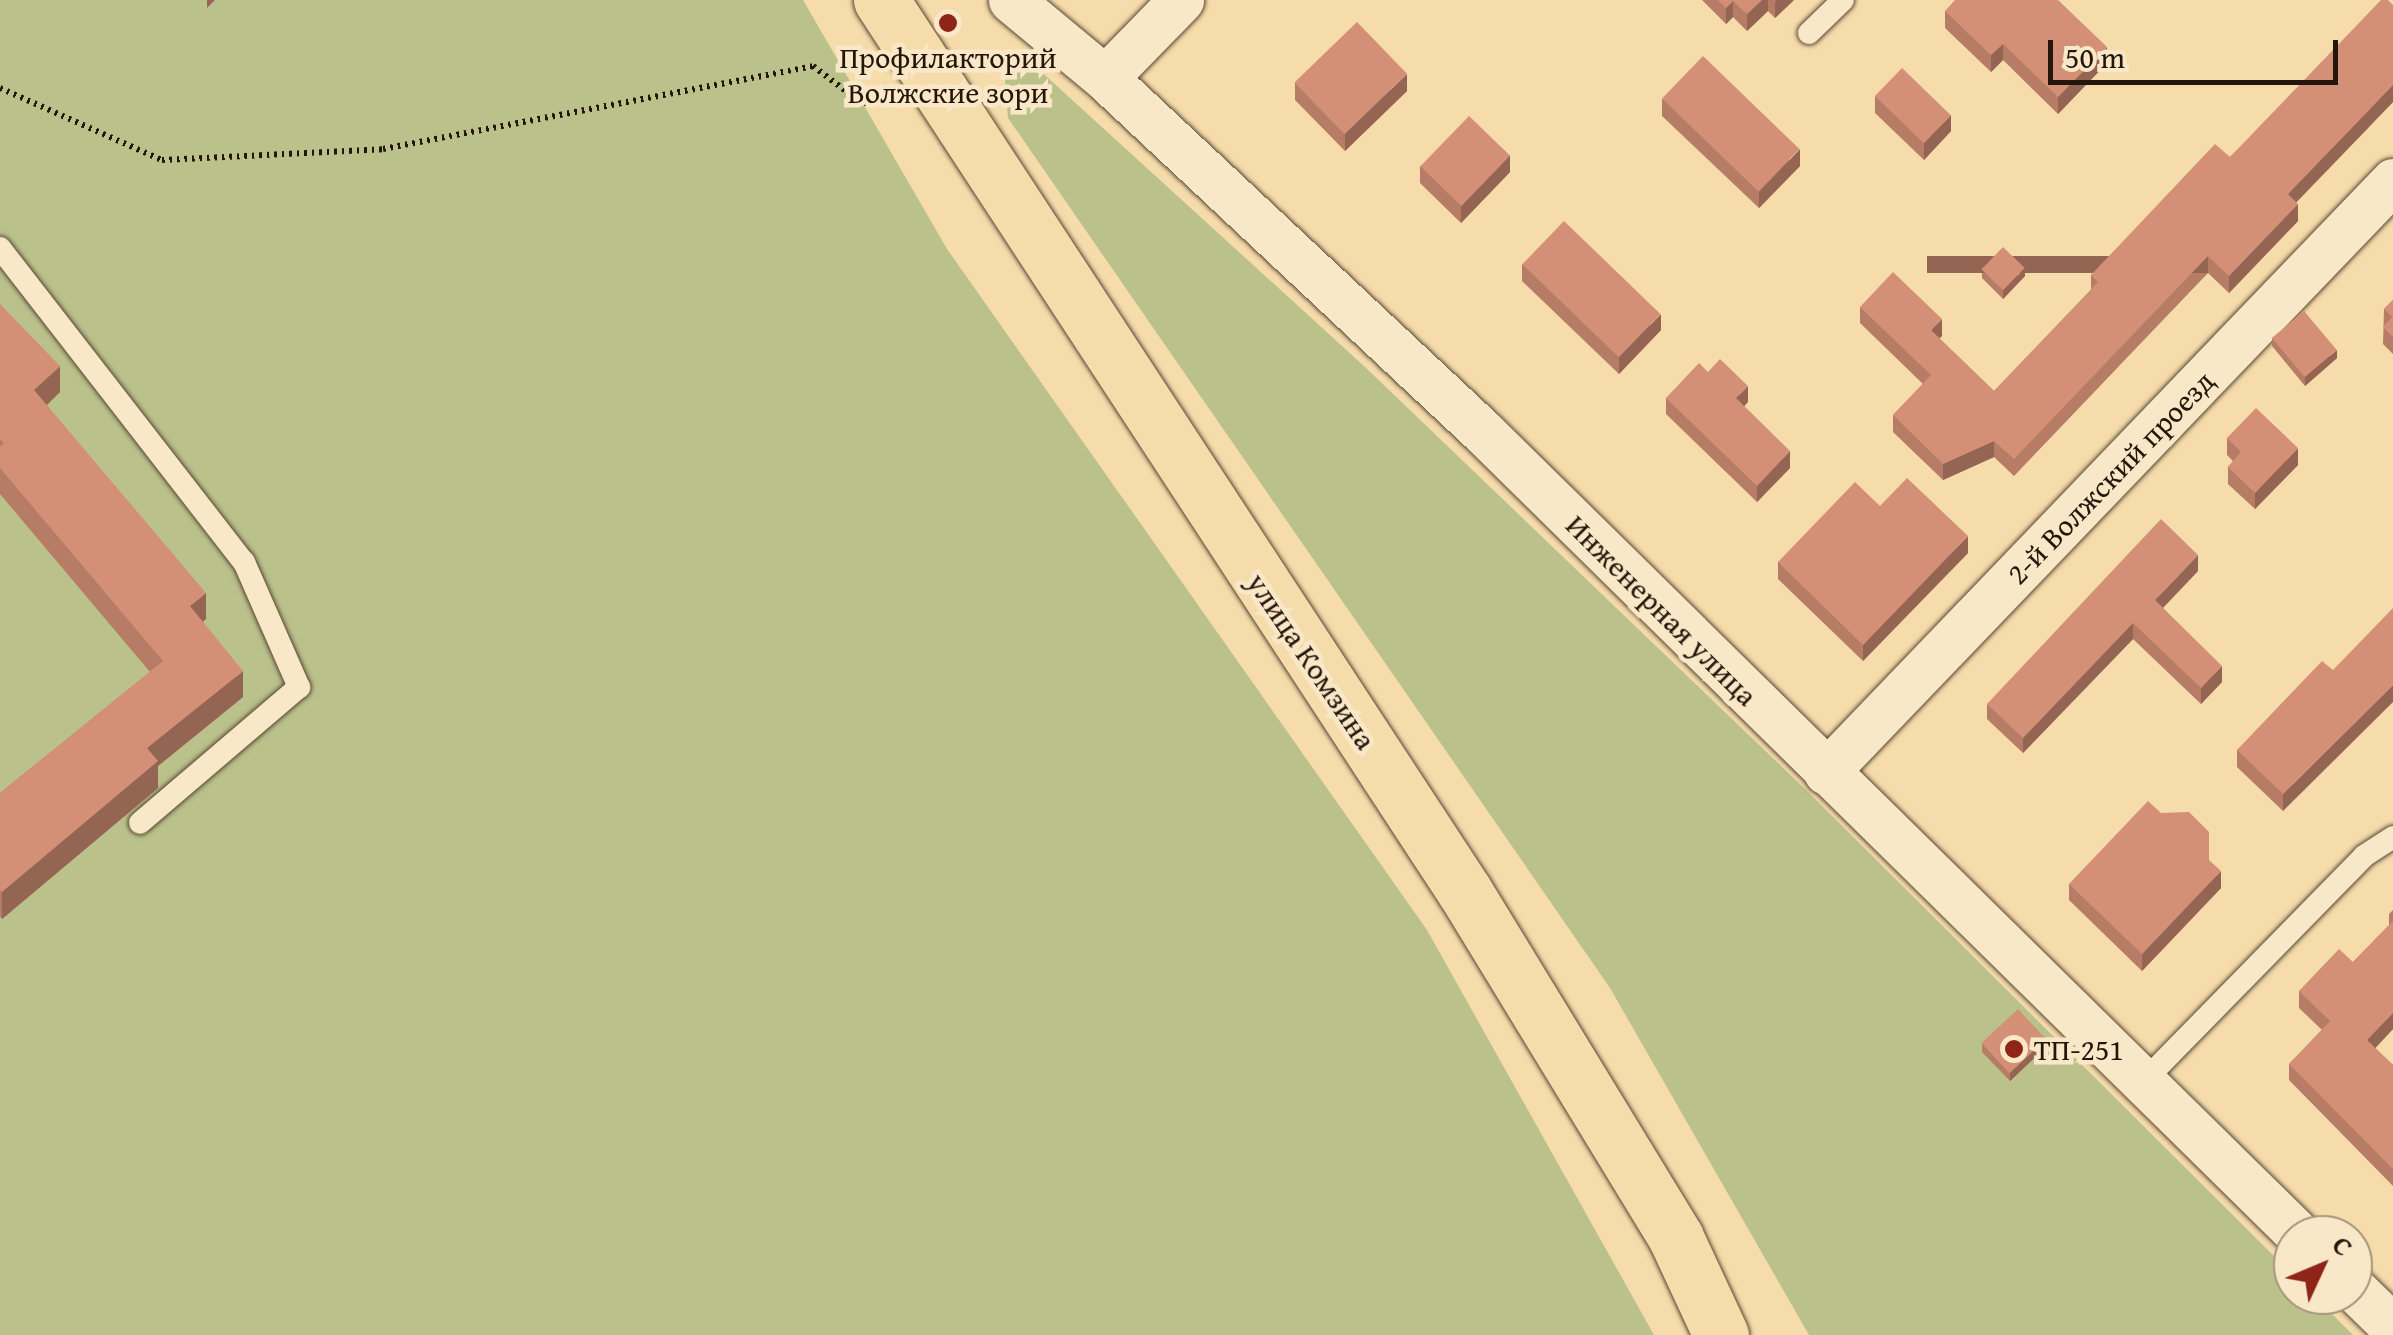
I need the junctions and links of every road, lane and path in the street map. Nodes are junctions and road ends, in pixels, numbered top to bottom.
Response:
1 (880, 0) edge
2 (1011, 0) edge
3 (1180, 0) edge
4 (1843, 0) edge
5 (1809, 33) dead end
6 (918, 60) junction
7 (1106, 78) junction
8 (0, 88) edge
9 (2393, 181) edge
10 (0, 248) edge
11 (1826, 772) junction
12 (140, 823) dead end
13 (2393, 837) edge
14 (2143, 1082) junction
15 (2279, 1215) edge
16 (2373, 1308) edge
17 (2393, 1327) edge
18 (1721, 1335) edge

1 - 6 main road, улица Комзина
2 - 7 street, Инженерная улица
3 - 7 street
4 - 5 lane
6 - 8 path
6 - 18 main road, улица Комзина
7 - 11 street, Инженерная улица
9 - 11 street, 2-й Волжский проезд
10 - 12 lane
11 - 14 street, Инженерная улица
13 - 14 lane
14 - 15 street, Инженерная улица
16 - 17 street

